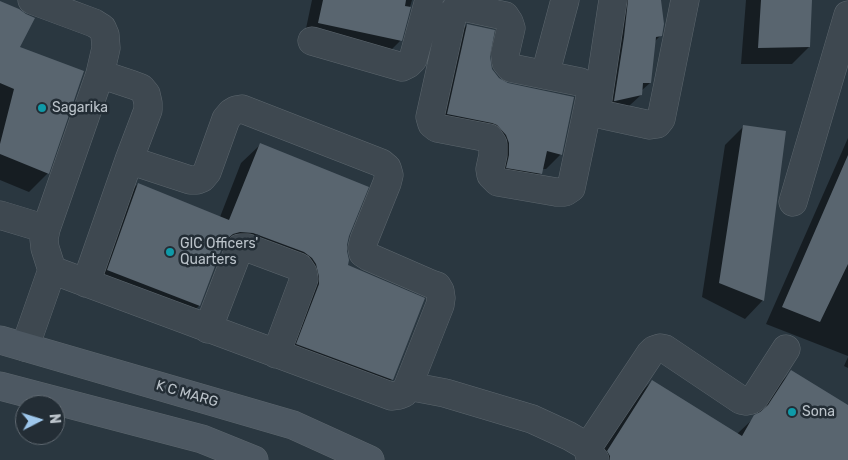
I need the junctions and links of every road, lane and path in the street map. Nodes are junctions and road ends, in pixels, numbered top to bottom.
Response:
1 (32, 0) edge
2 (429, 0) edge
3 (565, 0) edge
4 (612, 0) edge
5 (685, 0) edge
6 (848, 15) edge
7 (312, 41) dead end
8 (100, 74) junction
9 (545, 75) junction
10 (129, 160) junction
11 (793, 202) dead end
12 (0, 215) edge
13 (46, 229) junction
14 (52, 270) junction
15 (86, 283) junction
16 (208, 329) junction
17 (13, 344) edge
18 (786, 349) dead end
19 (276, 354) junction
20 (0, 386) edge
21 (408, 386) junction
22 (592, 453) edge
23 (254, 460) edge
24 (370, 460) edge

1 - 8 street
2 - 7 street
3 - 9 street
4 - 5 street
6 - 11 street
8 - 10 street
8 - 13 street
9 - 9 street
10 - 15 street
10 - 21 street
12 - 13 street
13 - 14 street
14 - 15 street
14 - 17 street
15 - 16 street
16 - 19 street
16 - 19 street
17 - 24 main road, K C MARG
18 - 22 street
19 - 21 street
20 - 23 main road
21 - 22 street

